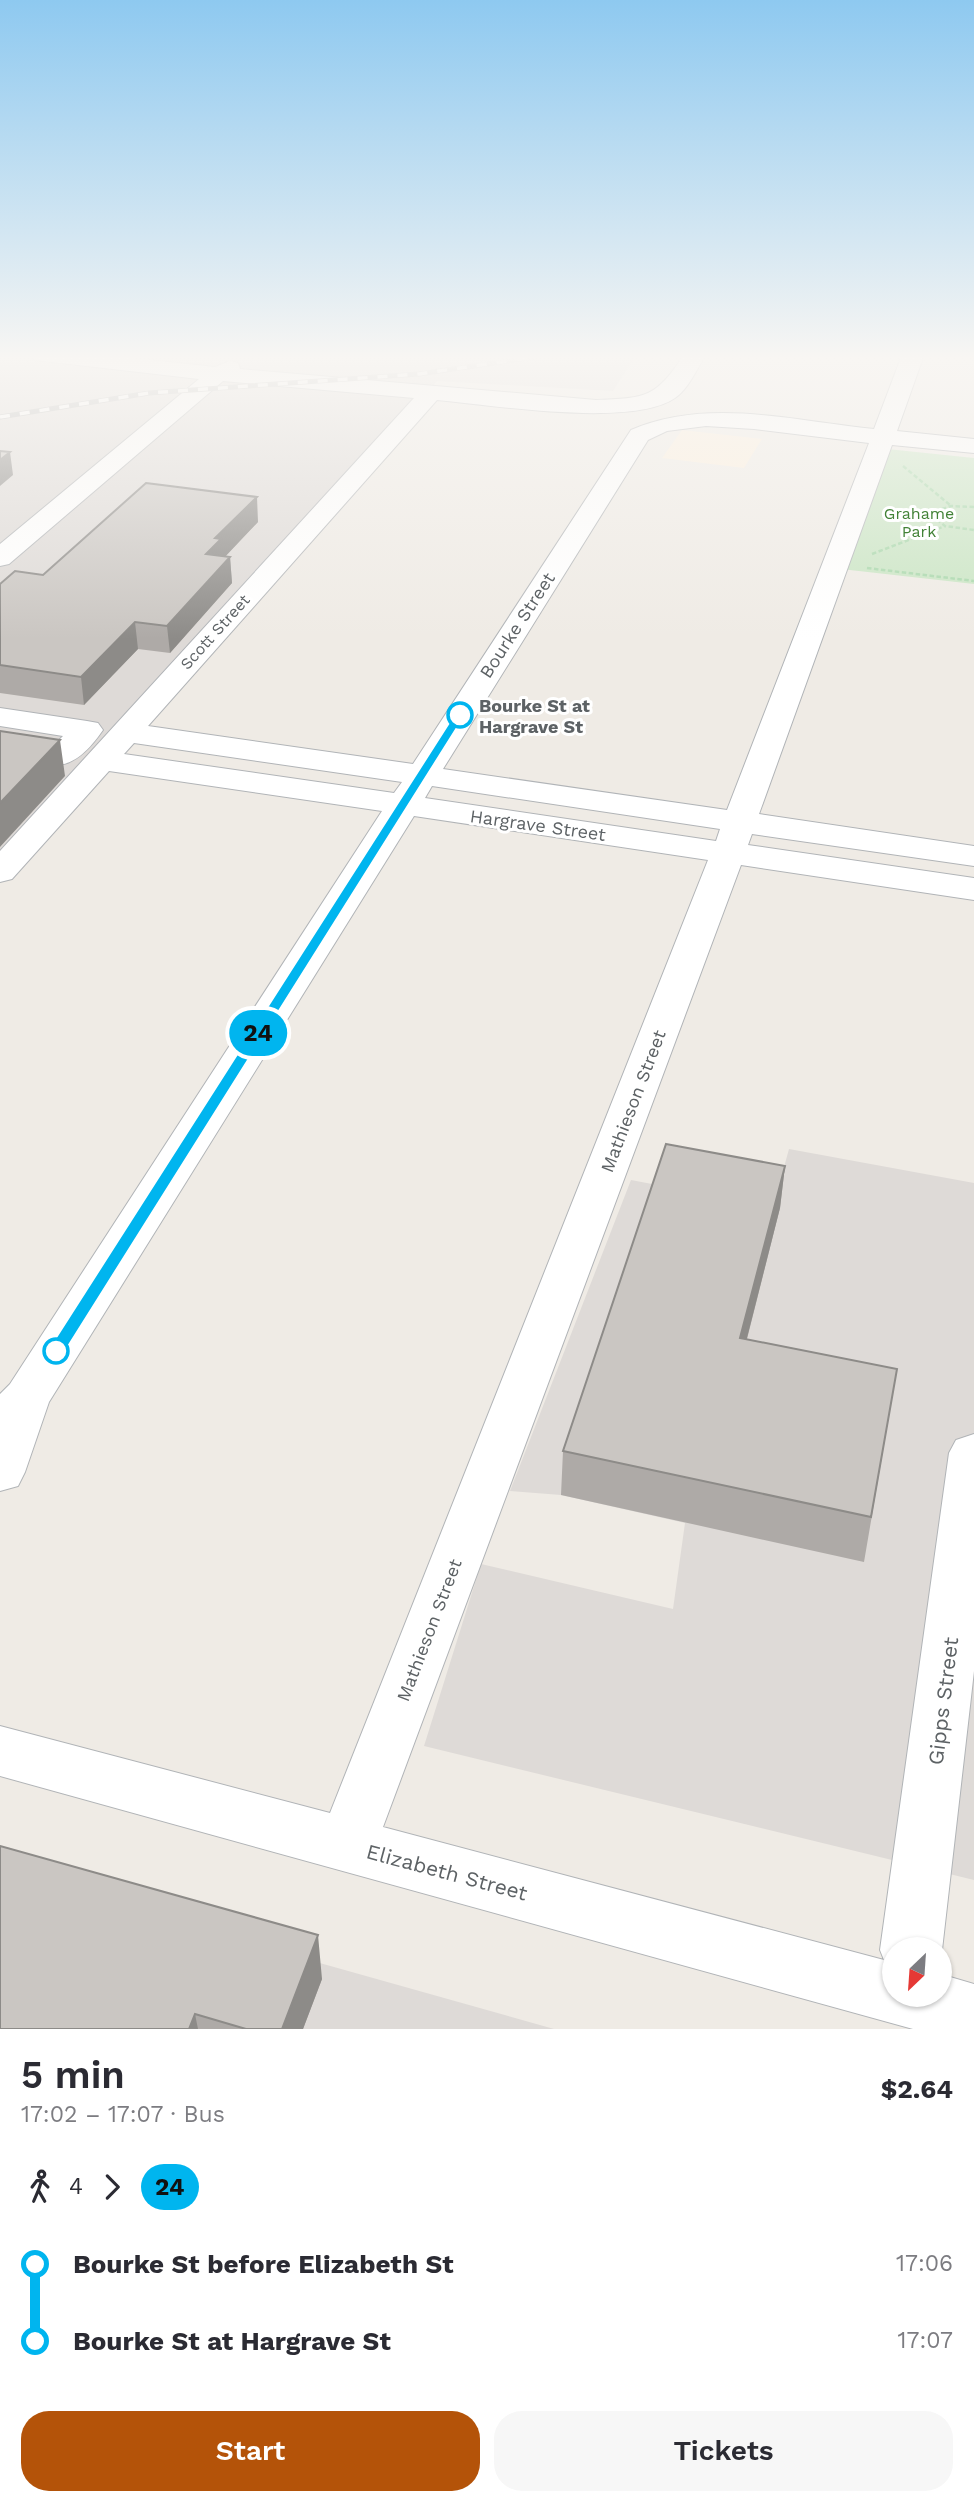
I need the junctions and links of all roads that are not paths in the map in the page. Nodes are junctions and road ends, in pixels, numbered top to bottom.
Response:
1 (128, 450) edge
2 (380, 450) edge
3 (630, 450) edge
4 (877, 450) edge
5 (0, 558) edge
6 (0, 718) edge
7 (126, 732) junction
8 (0, 749) edge
9 (101, 760) junction
10 (412, 790) junction
11 (732, 837) junction
12 (974, 856) edge
13 (0, 872) edge
14 (974, 890) edge
15 (13, 1411) edge
16 (974, 1453) edge
17 (0, 1472) edge
18 (0, 1751) edge
19 (347, 1845) junction
20 (910, 1937) edge
21 (882, 1980) edge
22 (952, 2006) edge
23 (974, 2015) edge

1 - 5 street
2 - 7 street, Scott Street
3 - 10 street, Bourke Street
4 - 11 street, Mathieson Street
6 - 8 street
7 - 9 street, Scott Street
7 - 10 street, Hargrave Street
9 - 10 street, Hargrave Street
9 - 13 street, Scott Street
10 - 11 street, Hargrave Street
10 - 15 street, Bourke Street
11 - 12 street, Hargrave Street
11 - 14 street, Hargrave Street
11 - 19 street, Mathieson Street
15 - 17 street, Bourke Street
16 - 20 street, Gipps Street
18 - 19 street, Elizabeth Street
19 - 21 street, Elizabeth Street
22 - 23 street, Elizabeth Street

